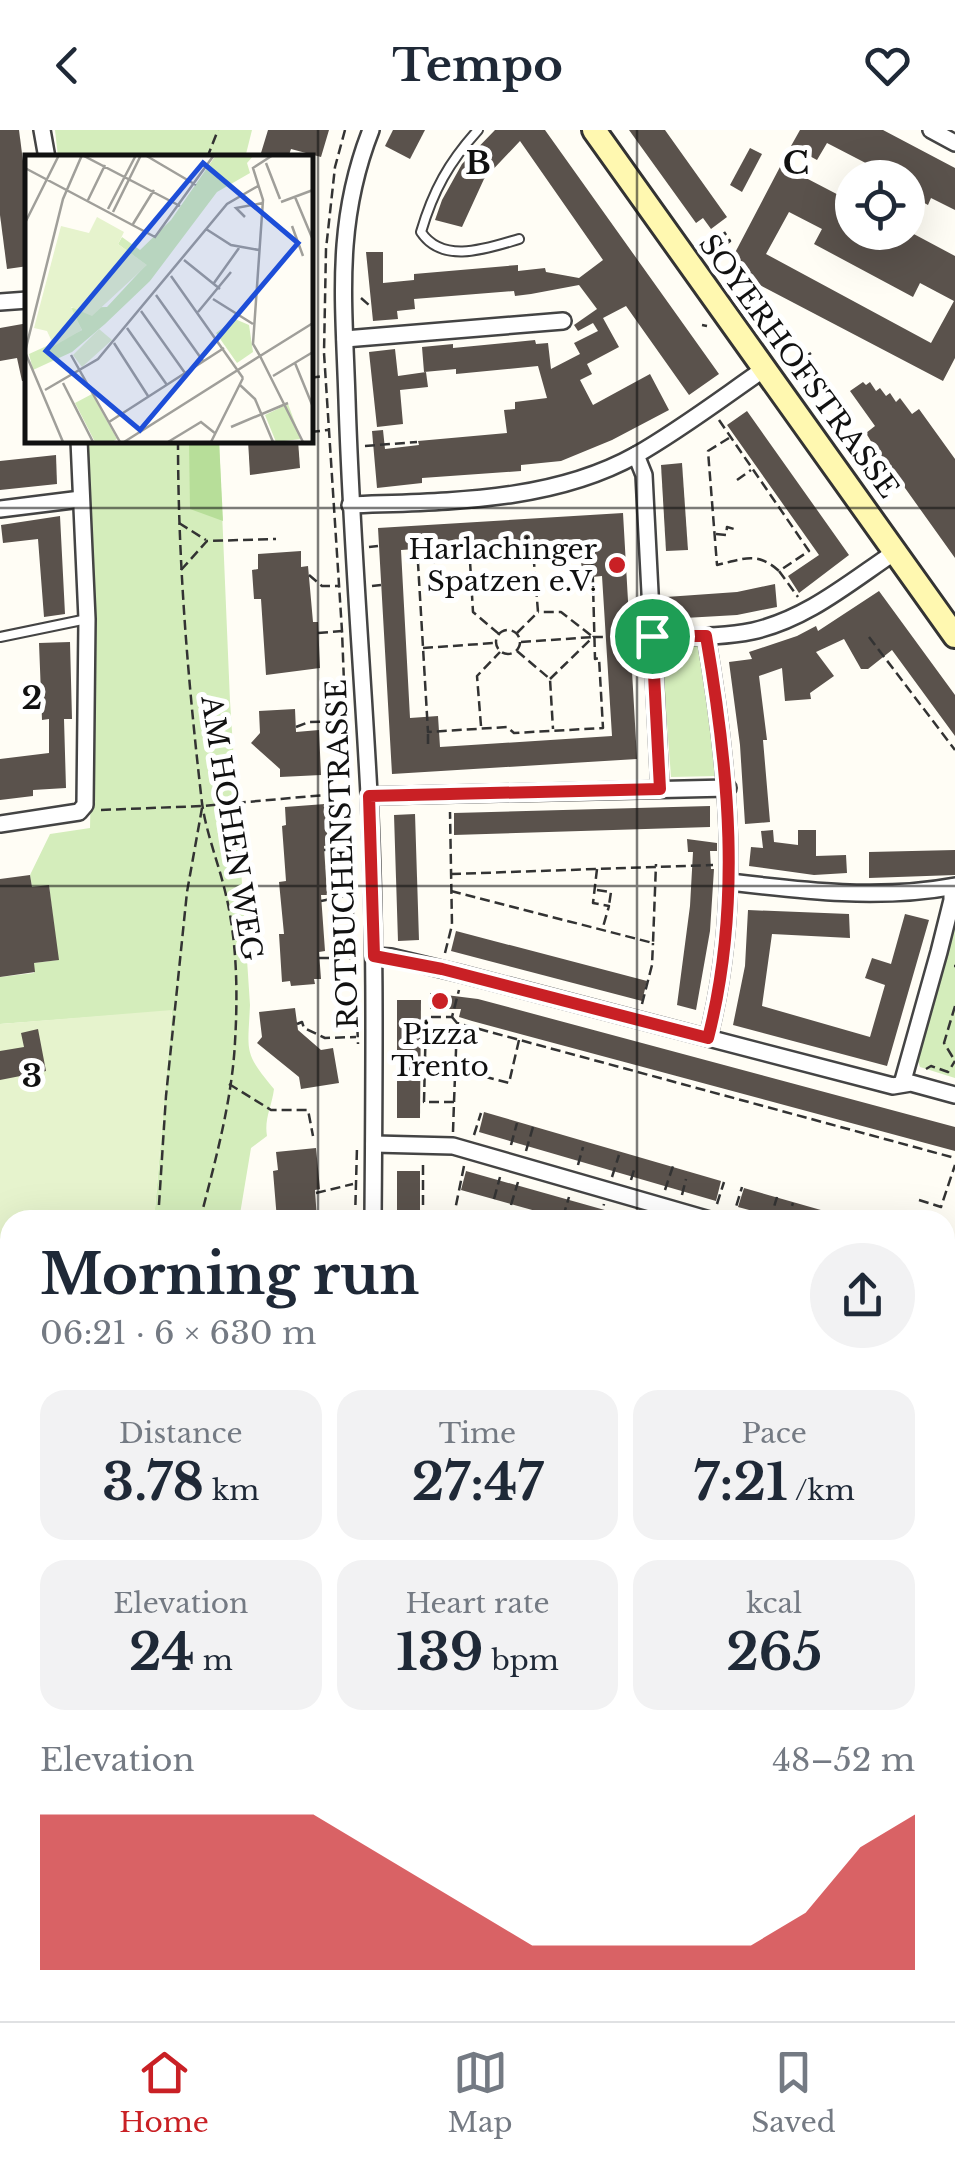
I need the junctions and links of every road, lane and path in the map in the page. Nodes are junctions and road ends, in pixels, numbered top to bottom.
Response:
1 (42, 130) edge
2 (218, 130) edge
3 (345, 130) edge
4 (371, 130) edge
5 (478, 130) edge
6 (594, 130) edge
7 (931, 130) edge
8 (955, 142) edge
9 (46, 155) edge
10 (208, 155) edge
11 (724, 232) dead end
12 (520, 239) dead end
13 (712, 255) dead end
14 (25, 300) edge
15 (0, 302) edge
16 (562, 321) dead end
17 (345, 339) junction
18 (811, 353) dead end
19 (792, 366) dead end
20 (764, 369) junction
21 (325, 376) junction
22 (312, 378) edge
23 (720, 421) dead end
24 (328, 430) junction
25 (312, 432) edge
26 (730, 437) junction
27 (79, 442) edge
28 (178, 442) edge
29 (416, 442) dead end
30 (348, 448) junction
31 (636, 455) junction
32 (752, 469) junction
33 (738, 480) dead end
34 (81, 498) junction
35 (350, 506) junction
36 (0, 508) edge
37 (178, 522) junction
38 (734, 529) dead end
39 (714, 534) junction
40 (726, 535) junction
41 (732, 536) dead end
42 (276, 539) dead end
43 (207, 541) junction
44 (417, 550) dead end
45 (533, 550) junction
46 (895, 552) junction
47 (470, 560) junction
48 (418, 563) junction
49 (180, 571) junction
50 (779, 571) junction
51 (309, 575) dead end
52 (339, 586) junction
53 (808, 610) junction
54 (538, 612) junction
55 (86, 619) junction
56 (342, 631) junction
57 (516, 633) junction
58 (318, 634) dead end
59 (499, 634) junction
60 (606, 636) dead end
61 (652, 636) junction
62 (706, 636) junction
63 (955, 636) edge
64 (0, 637) edge
65 (593, 637) junction
66 (869, 637) dead end
67 (521, 642) junction
68 (496, 643) junction
69 (423, 648) junction
70 (517, 651) junction
71 (500, 652) junction
72 (550, 679) junction
73 (346, 721) junction
74 (296, 727) dead end
75 (482, 729) junction
76 (553, 731) junction
77 (428, 732) junction
78 (428, 747) dead end
79 (955, 750) edge
80 (728, 788) junction
81 (660, 789) junction
82 (350, 793) junction
83 (450, 793) junction
84 (369, 796) junction
85 (202, 806) junction
86 (84, 807) junction
87 (0, 824) edge
88 (352, 848) junction
89 (324, 850) dead end
90 (656, 864) junction
91 (729, 865) junction
92 (598, 867) junction
93 (450, 874) junction
94 (730, 882) junction
95 (953, 887) edge
96 (595, 889) junction
97 (451, 891) junction
98 (354, 894) junction
99 (322, 902) dead end
100 (609, 906) junction
101 (603, 930) junction
102 (653, 942) junction
103 (374, 956) junction
104 (319, 958) dead end
105 (355, 958) junction
106 (442, 969) junction
107 (462, 974) junction
108 (955, 1006) edge
109 (452, 1017) junction
110 (637, 1020) junction
111 (297, 1024) dead end
112 (457, 1024) junction
113 (358, 1037) junction
114 (325, 1038) junction
115 (708, 1038) junction
116 (519, 1040) junction
117 (318, 1047) dead end
118 (358, 1056) dead end
119 (955, 1061) edge
120 (455, 1069) junction
121 (229, 1084) junction
122 (902, 1084) junction
123 (922, 1085) junction
124 (955, 1095) edge
125 (454, 1102) junction
126 (482, 1113) dead end
127 (518, 1122) dead end
128 (358, 1133) dead end
129 (313, 1136) dead end
130 (374, 1144) junction
131 (423, 1145) junction
132 (583, 1147) dead end
133 (463, 1149) junction
134 (620, 1155) dead end
135 (955, 1158) edge
136 (505, 1161) junction
137 (955, 1165) edge
138 (672, 1166) dead end
139 (574, 1181) junction
140 (724, 1182) dead end
141 (356, 1184) junction
142 (742, 1188) dead end
143 (608, 1191) junction
144 (316, 1193) dead end
145 (777, 1197) dead end
146 (494, 1199) dead end
147 (919, 1200) dead end
148 (793, 1203) dead end
149 (660, 1206) junction
150 (159, 1210) edge
151 (203, 1210) edge
152 (355, 1210) edge
153 (373, 1210) edge
154 (423, 1210) edge
155 (454, 1210) edge
156 (565, 1210) edge
157 (675, 1210) edge
158 (715, 1210) edge
159 (735, 1210) edge
160 (773, 1210) edge
161 (791, 1210) edge

1 - 9 street
2 - 10 path
3 - 21 path
4 - 17 street, ROTBUCHENSTRASSE
5 - 12 lane
6 - 20 main road, SOYERHOFSTRASSE
7 - 8 street
11 - 13 path
14 - 15 street
16 - 17 street
17 - 30 street, ROTBUCHENSTRASSE
18 - 19 path
20 - 31 street
20 - 46 main road, SOYERHOFSTRASSE
21 - 22 path
21 - 24 path
23 - 26 path
24 - 25 path
24 - 52 path
26 - 32 path
26 - 39 path
27 - 34 street
28 - 37 path, AM HOHEN WEG
29 - 30 path
30 - 35 street, ROTBUCHENSTRASSE
31 - 35 street
31 - 61 street
32 - 33 path
32 - 50 path
34 - 36 street
34 - 55 street
35 - 84 street, ROTBUCHENSTRASSE
37 - 43 path
37 - 49 path, AM HOHEN WEG
38 - 40 path
39 - 40 path
39 - 50 path
40 - 41 path
42 - 43 path
43 - 49 path
44 - 48 path
45 - 47 path
45 - 54 path
45 - 65 path
46 - 53 street
46 - 63 main road, SOYERHOFSTRASSE
47 - 48 path
47 - 59 path
48 - 69 path
49 - 85 path, AM HOHEN WEG
50 - 53 path
51 - 52 path
52 - 56 path
53 - 62 street
54 - 57 path
54 - 65 path
55 - 64 lane
55 - 86 street
56 - 58 path
56 - 73 path
57 - 59 path
57 - 67 path
59 - 68 path
60 - 65 path
61 - 62 street
61 - 81 street
62 - 80 street
65 - 67 path
65 - 72 path
65 - 76 path
66 - 79 path
67 - 70 path
68 - 69 path
68 - 71 path
69 - 77 path
70 - 71 path
70 - 72 path
71 - 75 path
72 - 76 path
73 - 74 path
73 - 82 path
75 - 76 path
75 - 77 path
77 - 78 path
80 - 81 street
80 - 91 street
81 - 83 street
82 - 85 path
82 - 88 path
83 - 84 street
83 - 93 path
84 - 103 street, ROTBUCHENSTRASSE
85 - 86 path
85 - 121 path, AM HOHEN WEG
85 - 150 path
86 - 87 street
88 - 89 path
88 - 98 path
90 - 91 path
90 - 92 path
90 - 102 path
91 - 94 street
92 - 93 path
92 - 96 path
93 - 97 path
94 - 95 street
94 - 115 street
95 - 122 street
96 - 100 path
96 - 100 path
97 - 101 path
97 - 106 path
98 - 99 path
98 - 105 path
100 - 101 path
101 - 102 path
102 - 110 path
103 - 106 street
103 - 130 street, ROTBUCHENSTRASSE
104 - 105 path
105 - 113 path
106 - 107 street
107 - 109 path
107 - 110 street
108 - 119 path
109 - 112 path
109 - 125 path
110 - 115 street
111 - 114 path
112 - 116 path
112 - 120 path
113 - 114 path
113 - 118 path
114 - 117 path
115 - 122 street
116 - 120 path
116 - 135 path
119 - 123 path
120 - 125 path
121 - 129 path
121 - 151 path, AM HOHEN WEG
122 - 123 street
123 - 124 street
125 - 133 path
126 - 133 path
127 - 136 path
128 - 141 path
130 - 131 street
130 - 153 street, ROTBUCHENSTRASSE
131 - 133 street
131 - 154 path
132 - 139 path
133 - 136 street
133 - 155 path
134 - 143 path
136 - 139 street
136 - 146 path
137 - 147 path
138 - 149 path
139 - 143 street
139 - 156 path
140 - 158 path
141 - 144 path
141 - 152 path
142 - 159 path
143 - 149 street
145 - 160 path
148 - 161 path
149 - 157 street

